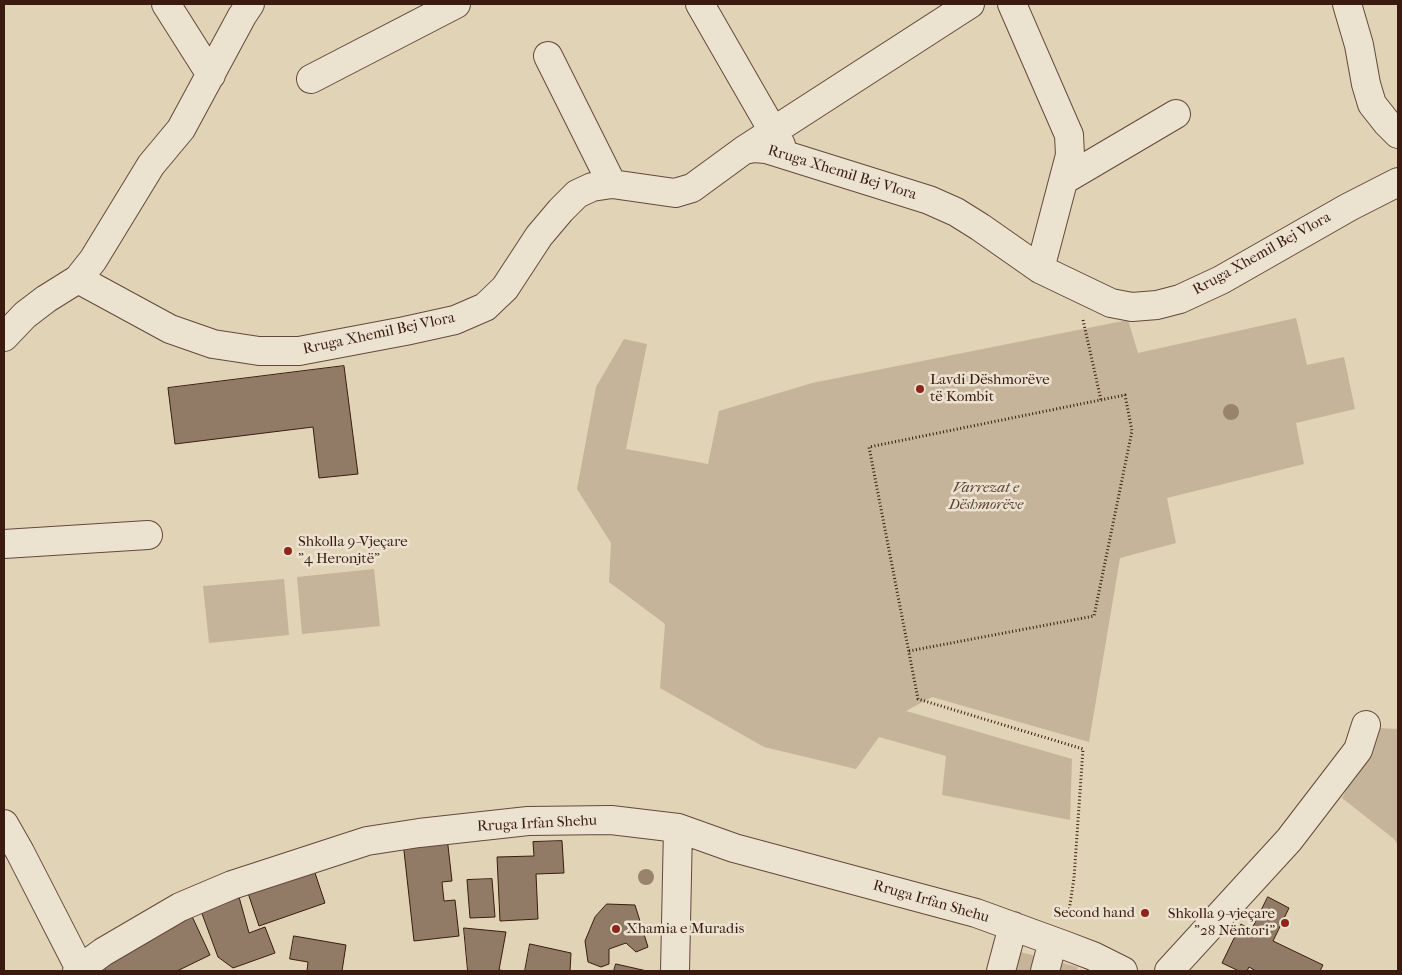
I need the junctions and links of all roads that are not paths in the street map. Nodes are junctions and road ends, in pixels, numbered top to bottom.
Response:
1 (166, 4) edge
2 (250, 4) edge
3 (456, 4) edge
4 (700, 4) edge
5 (970, 4) edge
6 (1012, 4) edge
7 (1348, 4) edge
8 (548, 56) dead end
9 (211, 74) junction
10 (311, 79) dead end
11 (1176, 114) dead end
12 (772, 131) junction
13 (1398, 134) edge
14 (744, 150) junction
15 (788, 157) junction
16 (1064, 180) junction
17 (1398, 182) edge
18 (612, 184) junction
19 (1040, 269) junction
20 (78, 279) junction
21 (4, 337) edge
22 (148, 535) dead end
23 (4, 544) edge
24 (1366, 725) dead end
25 (4, 824) edge
26 (678, 828) junction
27 (1013, 926) junction
28 (1059, 943) junction
29 (1091, 964) edge
30 (79, 970) edge
31 (675, 971) edge
32 (1001, 971) edge
33 (1045, 971) edge
34 (1123, 971) edge
35 (1169, 971) edge

1 - 9 street
2 - 9 street
3 - 10 street
4 - 12 street
5 - 12 street
6 - 16 street
7 - 13 street
8 - 18 street
9 - 20 street
11 - 16 street
12 - 14 street
12 - 15 street
14 - 15 street, Rruga Xhemil Bej Vlora
14 - 18 street, Rruga Xhemil Bej Vlora
15 - 19 street, Rruga Xhemil Bej Vlora
16 - 19 street
17 - 19 street, Rruga Xhemil Bej Vlora
18 - 20 street, Rruga Xhemil Bej Vlora
20 - 21 street
22 - 23 street
24 - 35 street
25 - 30 street
26 - 27 street, Rruga Irfan Shehu
26 - 30 street, Rruga Irfan Shehu
26 - 31 street
27 - 28 street, Rruga Irfan Shehu
27 - 32 street
28 - 29 street, Rruga Irfan Shehu
28 - 33 street
29 - 34 street, Rruga Irfan Shehu

